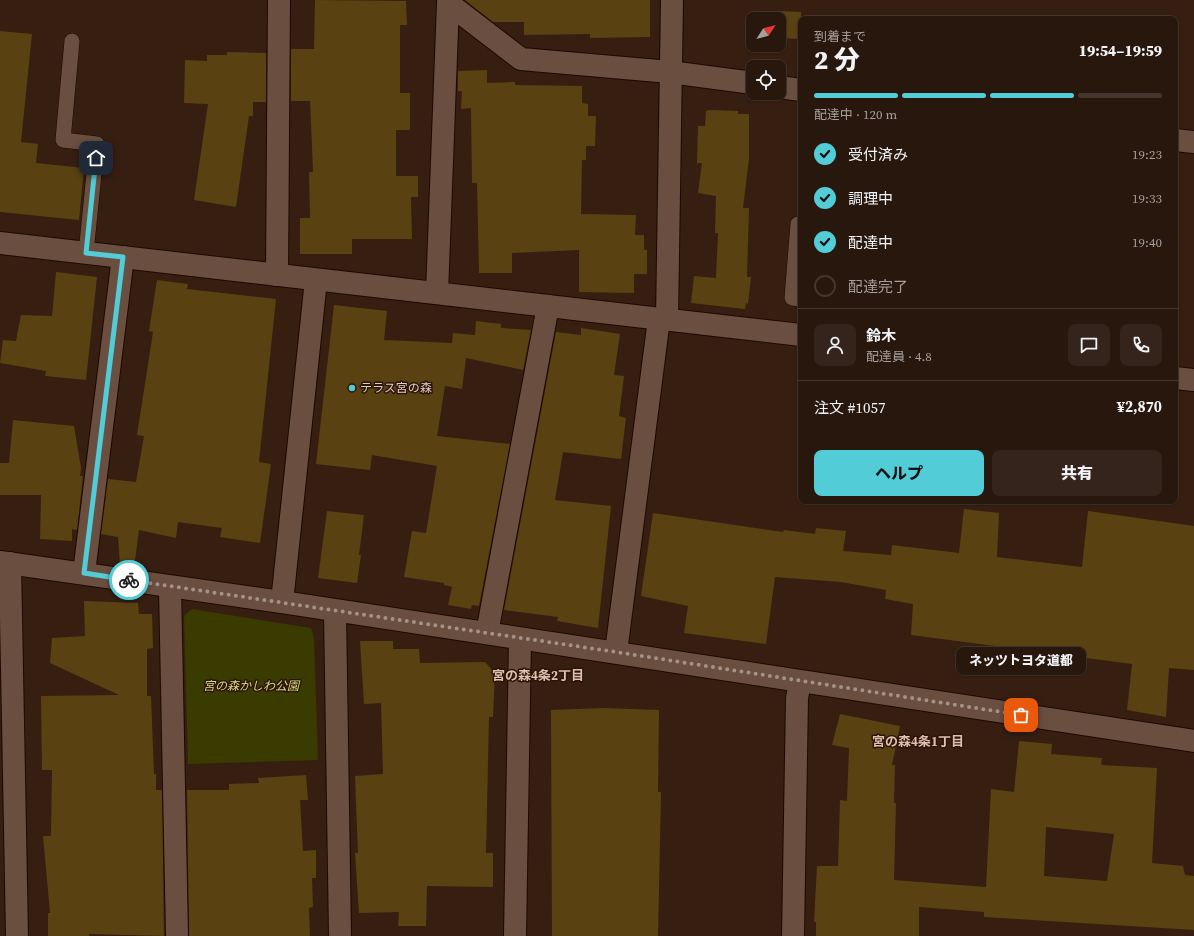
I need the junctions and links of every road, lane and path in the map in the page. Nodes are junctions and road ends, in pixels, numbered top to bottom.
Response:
1 (277, 0) edge
2 (672, 0) edge
3 (448, 2) edge
4 (72, 41) dead end
5 (670, 72) junction
6 (746, 82) edge
7 (786, 88) edge
8 (798, 90) edge
9 (1178, 140) edge
10 (1194, 142) edge
11 (798, 224) dead end
12 (0, 243) edge
13 (86, 253) junction
14 (123, 257) junction
15 (277, 275) junction
16 (316, 280) junction
17 (437, 294) junction
18 (798, 299) edge
19 (548, 306) junction
20 (663, 319) junction
21 (798, 335) edge
22 (1178, 378) edge
23 (1194, 380) edge
24 (5, 562) edge
25 (84, 573) junction
26 (170, 587) junction
27 (282, 602) junction
28 (335, 611) junction
29 (487, 633) junction
30 (520, 639) junction
31 (616, 652) junction
32 (800, 682) junction
33 (1194, 741) edge
34 (17, 936) edge
35 (177, 936) edge
36 (340, 936) edge
37 (515, 936) edge
38 (793, 936) edge

1 - 15 street
2 - 5 street
3 - 5 street
3 - 17 street
4 - 13 lane
5 - 6 street
5 - 20 street
7 - 8 street
9 - 10 street
11 - 18 lane
12 - 13 street
13 - 14 street
14 - 15 street
14 - 25 street
15 - 16 street
16 - 17 street
16 - 27 street
17 - 19 street
19 - 20 street
19 - 29 street
20 - 21 street
20 - 31 street
22 - 23 street
24 - 25 street
24 - 34 street
25 - 26 street
26 - 27 street
26 - 35 street
27 - 28 street
28 - 29 street
28 - 36 street
29 - 30 street
30 - 31 street
30 - 37 street
31 - 32 street
32 - 33 street
32 - 38 street

